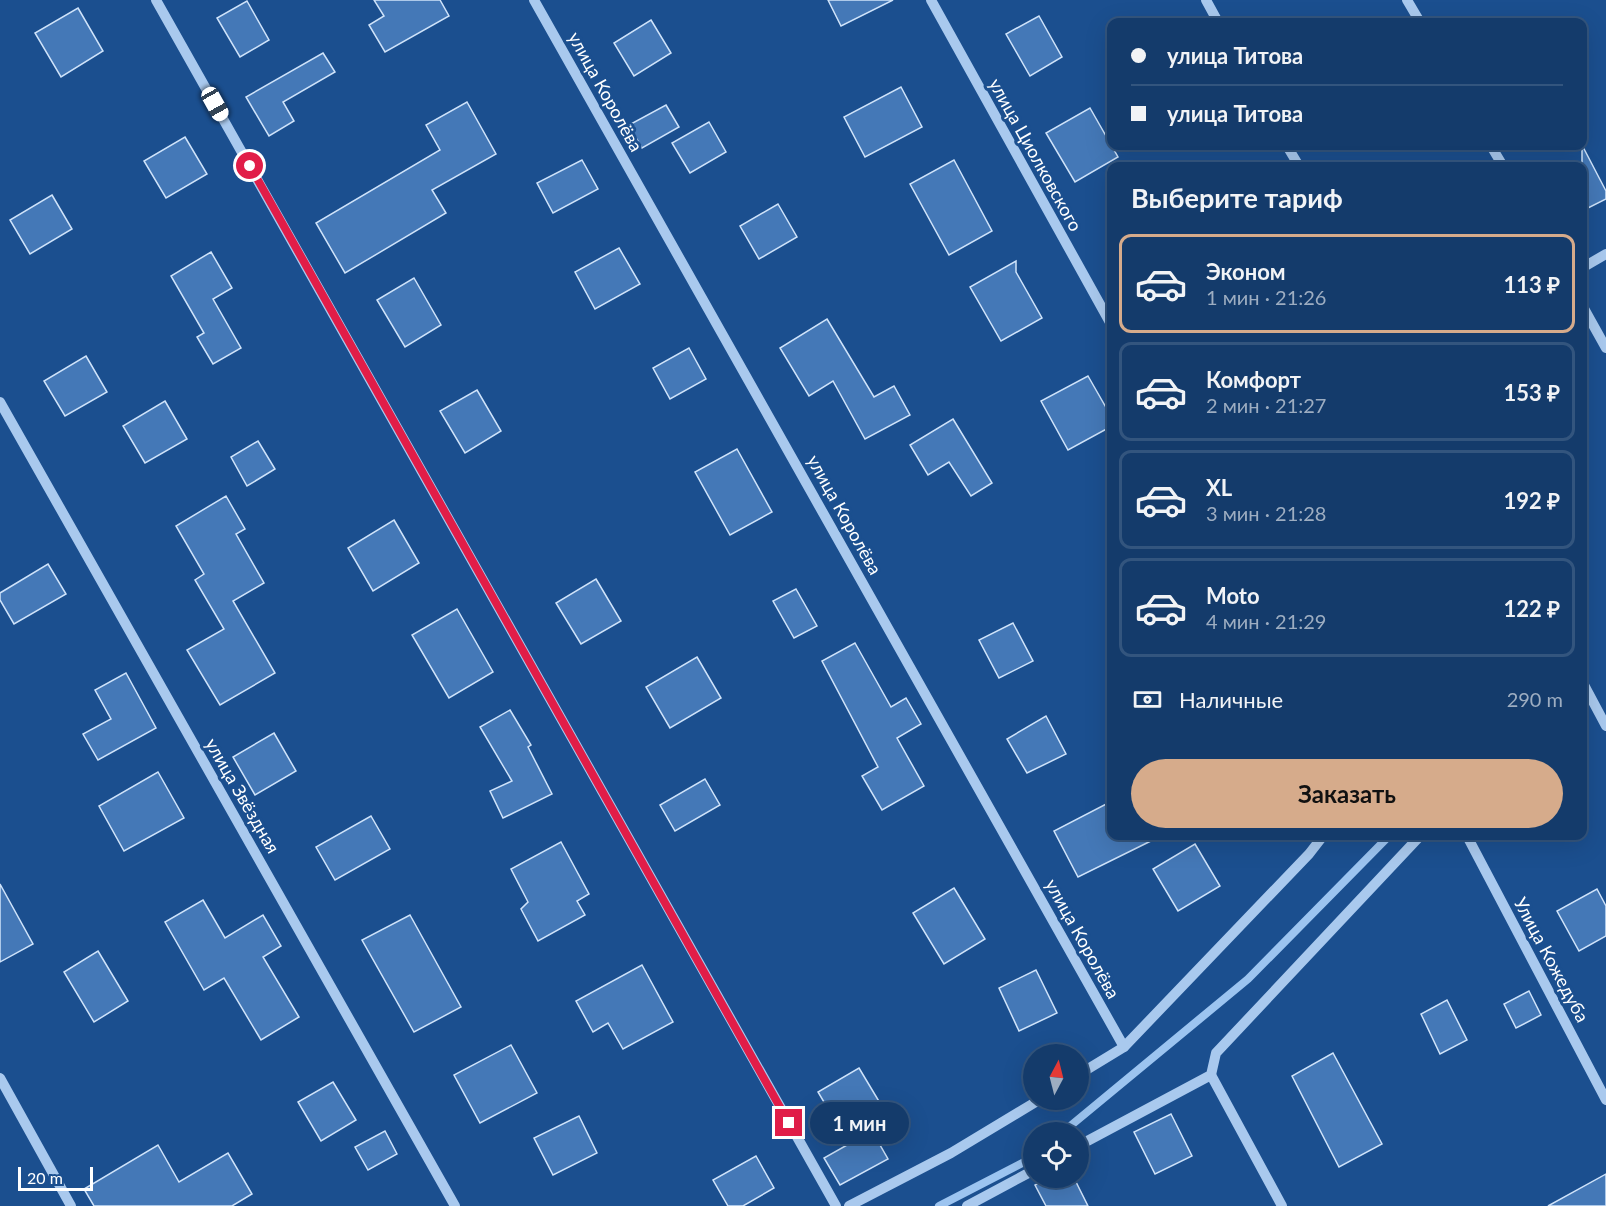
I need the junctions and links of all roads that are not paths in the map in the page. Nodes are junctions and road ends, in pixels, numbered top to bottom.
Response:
1 (156, 0) edge
2 (534, 0) edge
3 (931, 0) edge
4 (1206, 0) edge
5 (1407, 0) edge
6 (1216, 18) edge
7 (1418, 18) edge
8 (1606, 254) edge
9 (1587, 265) edge
10 (1587, 315) edge
11 (1107, 317) edge
12 (1606, 348) edge
13 (0, 402) edge
14 (1588, 702) edge
15 (1606, 726) edge
16 (1320, 840) edge
17 (1416, 840) edge
18 (1469, 840) edge
19 (1124, 1047) junction
20 (1089, 1068) edge
21 (1211, 1075) junction
22 (0, 1078) edge
23 (1606, 1100) edge
24 (1023, 1110) edge
25 (1089, 1140) edge
26 (1023, 1176) edge
27 (71, 1206) edge
28 (455, 1206) edge
29 (836, 1206) edge
30 (849, 1206) edge
31 (967, 1206) edge
32 (1282, 1206) edge

1 - 29 street
2 - 19 street, улица Королёва
3 - 11 street, улица Циолковского
4 - 6 street
5 - 7 street
8 - 9 street
10 - 12 street
13 - 28 street, улица Звёздная
14 - 15 street
16 - 19 street
17 - 21 street
18 - 23 street, Улица Кожедуба
19 - 20 street
21 - 25 street
21 - 32 street
22 - 27 street
24 - 30 street
26 - 31 street

